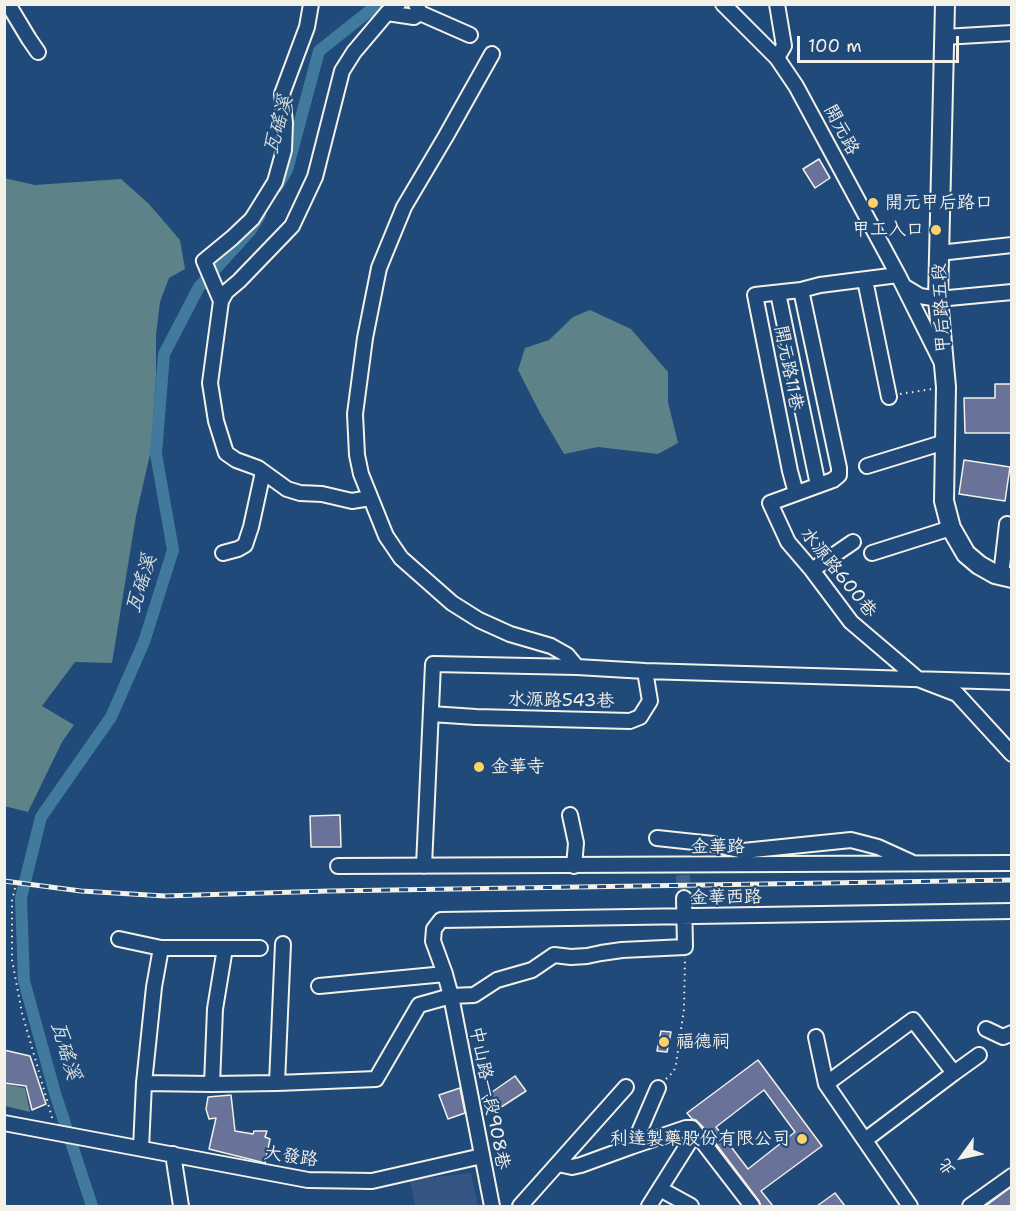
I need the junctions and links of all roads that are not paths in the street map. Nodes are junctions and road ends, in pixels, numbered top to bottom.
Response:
1 (8, 4) edge
2 (310, 4) edge
3 (723, 4) edge
4 (777, 4) edge
5 (945, 4) edge
6 (393, 9) edge
7 (418, 9) edge
8 (1011, 33) edge
9 (470, 35) dead end
10 (944, 37) junction
11 (38, 51) dead end
12 (492, 54) dead end
13 (777, 58) junction
14 (1011, 245) edge
15 (939, 253) junction
16 (864, 280) junction
17 (902, 281) junction
18 (801, 290) junction
19 (1011, 292) edge
20 (778, 293) junction
21 (938, 299) junction
22 (221, 301) junction
23 (946, 378) junction
24 (895, 395) road end
25 (945, 442) junction
26 (867, 466) dead end
27 (263, 472) junction
28 (818, 485) junction
29 (796, 493) junction
30 (370, 498) junction
31 (770, 502) joint
32 (1007, 524) dead end
33 (951, 528) junction
34 (853, 542) dead end
35 (223, 553) dead end
36 (872, 554) dead end
37 (812, 570) junction
38 (1006, 577) edge
39 (577, 667) junction
40 (645, 671) junction
41 (918, 679) junction
42 (1011, 682) edge
43 (431, 714) junction
44 (1011, 754) edge
45 (570, 814) dead end
46 (657, 838) dead end
47 (916, 864) junction
48 (1011, 864) edge
49 (338, 866) dead end
50 (424, 866) junction
51 (574, 866) junction
52 (684, 898) tunnel mouth
53 (1011, 911) edge
54 (685, 917) junction
55 (441, 920) joint
56 (119, 939) dead end
57 (283, 944) dead end
58 (161, 948) junction
59 (225, 948) junction
60 (260, 948) dead end
61 (445, 974) junction
62 (319, 986) dead end
63 (451, 996) junction
64 (986, 1029) dead end
65 (1011, 1033) edge
66 (816, 1037) dead end
67 (979, 1055) dead end
68 (954, 1073) junction
69 (144, 1083) junction
70 (277, 1083) junction
71 (212, 1084) junction
72 (826, 1084) junction
73 (627, 1087) dead end
74 (658, 1088) road end
75 (4, 1123) edge
76 (697, 1134) junction
77 (865, 1140) junction
78 (633, 1146) junction
79 (141, 1148) junction
80 (173, 1155) junction
81 (482, 1156) junction
82 (558, 1164) junction
83 (1011, 1176) edge
84 (660, 1189) junction
85 (181, 1206) edge
86 (492, 1206) edge
87 (520, 1206) edge
88 (650, 1206) edge
89 (691, 1206) edge
90 (752, 1206) edge
91 (910, 1206) edge
92 (970, 1206) edge

1 - 11 street
2 - 22 street
3 - 13 street, 開元路
4 - 13 street
5 - 10 main road, 甲后路五段
6 - 7 street
6 - 22 street
7 - 9 street
8 - 10 street
10 - 15 main road, 甲后路五段
12 - 30 street
13 - 17 street, 開元路
14 - 15 street
15 - 21 main road, 甲后路五段
16 - 17 street, 開元路11巷
16 - 18 street, 開元路11巷
16 - 24 street
17 - 21 street
17 - 23 street, 開元路
18 - 20 street, 開元路11巷
18 - 28 street, 開元路11巷
19 - 21 street
20 - 28 street
20 - 29 street, 開元路11巷
21 - 23 main road, 甲后路五段
22 - 27 street
23 - 25 main road, 甲后路五段
25 - 26 street
25 - 33 main road, 甲后路五段
27 - 30 street
27 - 35 street
28 - 29 street, 開元路11巷
29 - 31 street, 開元路11巷
30 - 39 street
31 - 37 street, 水源路600巷
32 - 38 street
33 - 36 street
33 - 38 main road, 甲后路五段
34 - 37 street
37 - 41 street, 水源路600巷
39 - 40 street
39 - 43 street
40 - 41 street
40 - 43 street, 水源路543巷
41 - 42 street
41 - 44 street
43 - 50 street
45 - 51 street
46 - 47 street
47 - 48 street, 金華路
47 - 51 street, 金華路
49 - 50 street, 金華路
50 - 51 street, 金華路
52 - 54 street
53 - 54 street, 金華西路
54 - 55 street, 金華西路
54 - 63 street
55 - 61 street, 中山路一段908巷
56 - 58 street
57 - 70 street
58 - 59 street
58 - 69 street
59 - 60 street
59 - 71 street
61 - 62 street
61 - 63 street, 中山路一段908巷
63 - 70 street
63 - 81 street, 中山路一段908巷
64 - 65 street
66 - 72 street
67 - 68 street
68 - 72 street
68 - 77 street
69 - 71 street
69 - 79 street
70 - 71 street
72 - 77 street
73 - 82 street
74 - 78 street
75 - 79 street, 大發路
76 - 78 street
76 - 84 street
76 - 90 street
77 - 91 street
78 - 82 street
79 - 80 street, 大發路
80 - 81 street, 大發路
80 - 85 street
81 - 86 street, 中山路一段908巷
82 - 87 street
83 - 92 street
84 - 88 street
84 - 89 street

